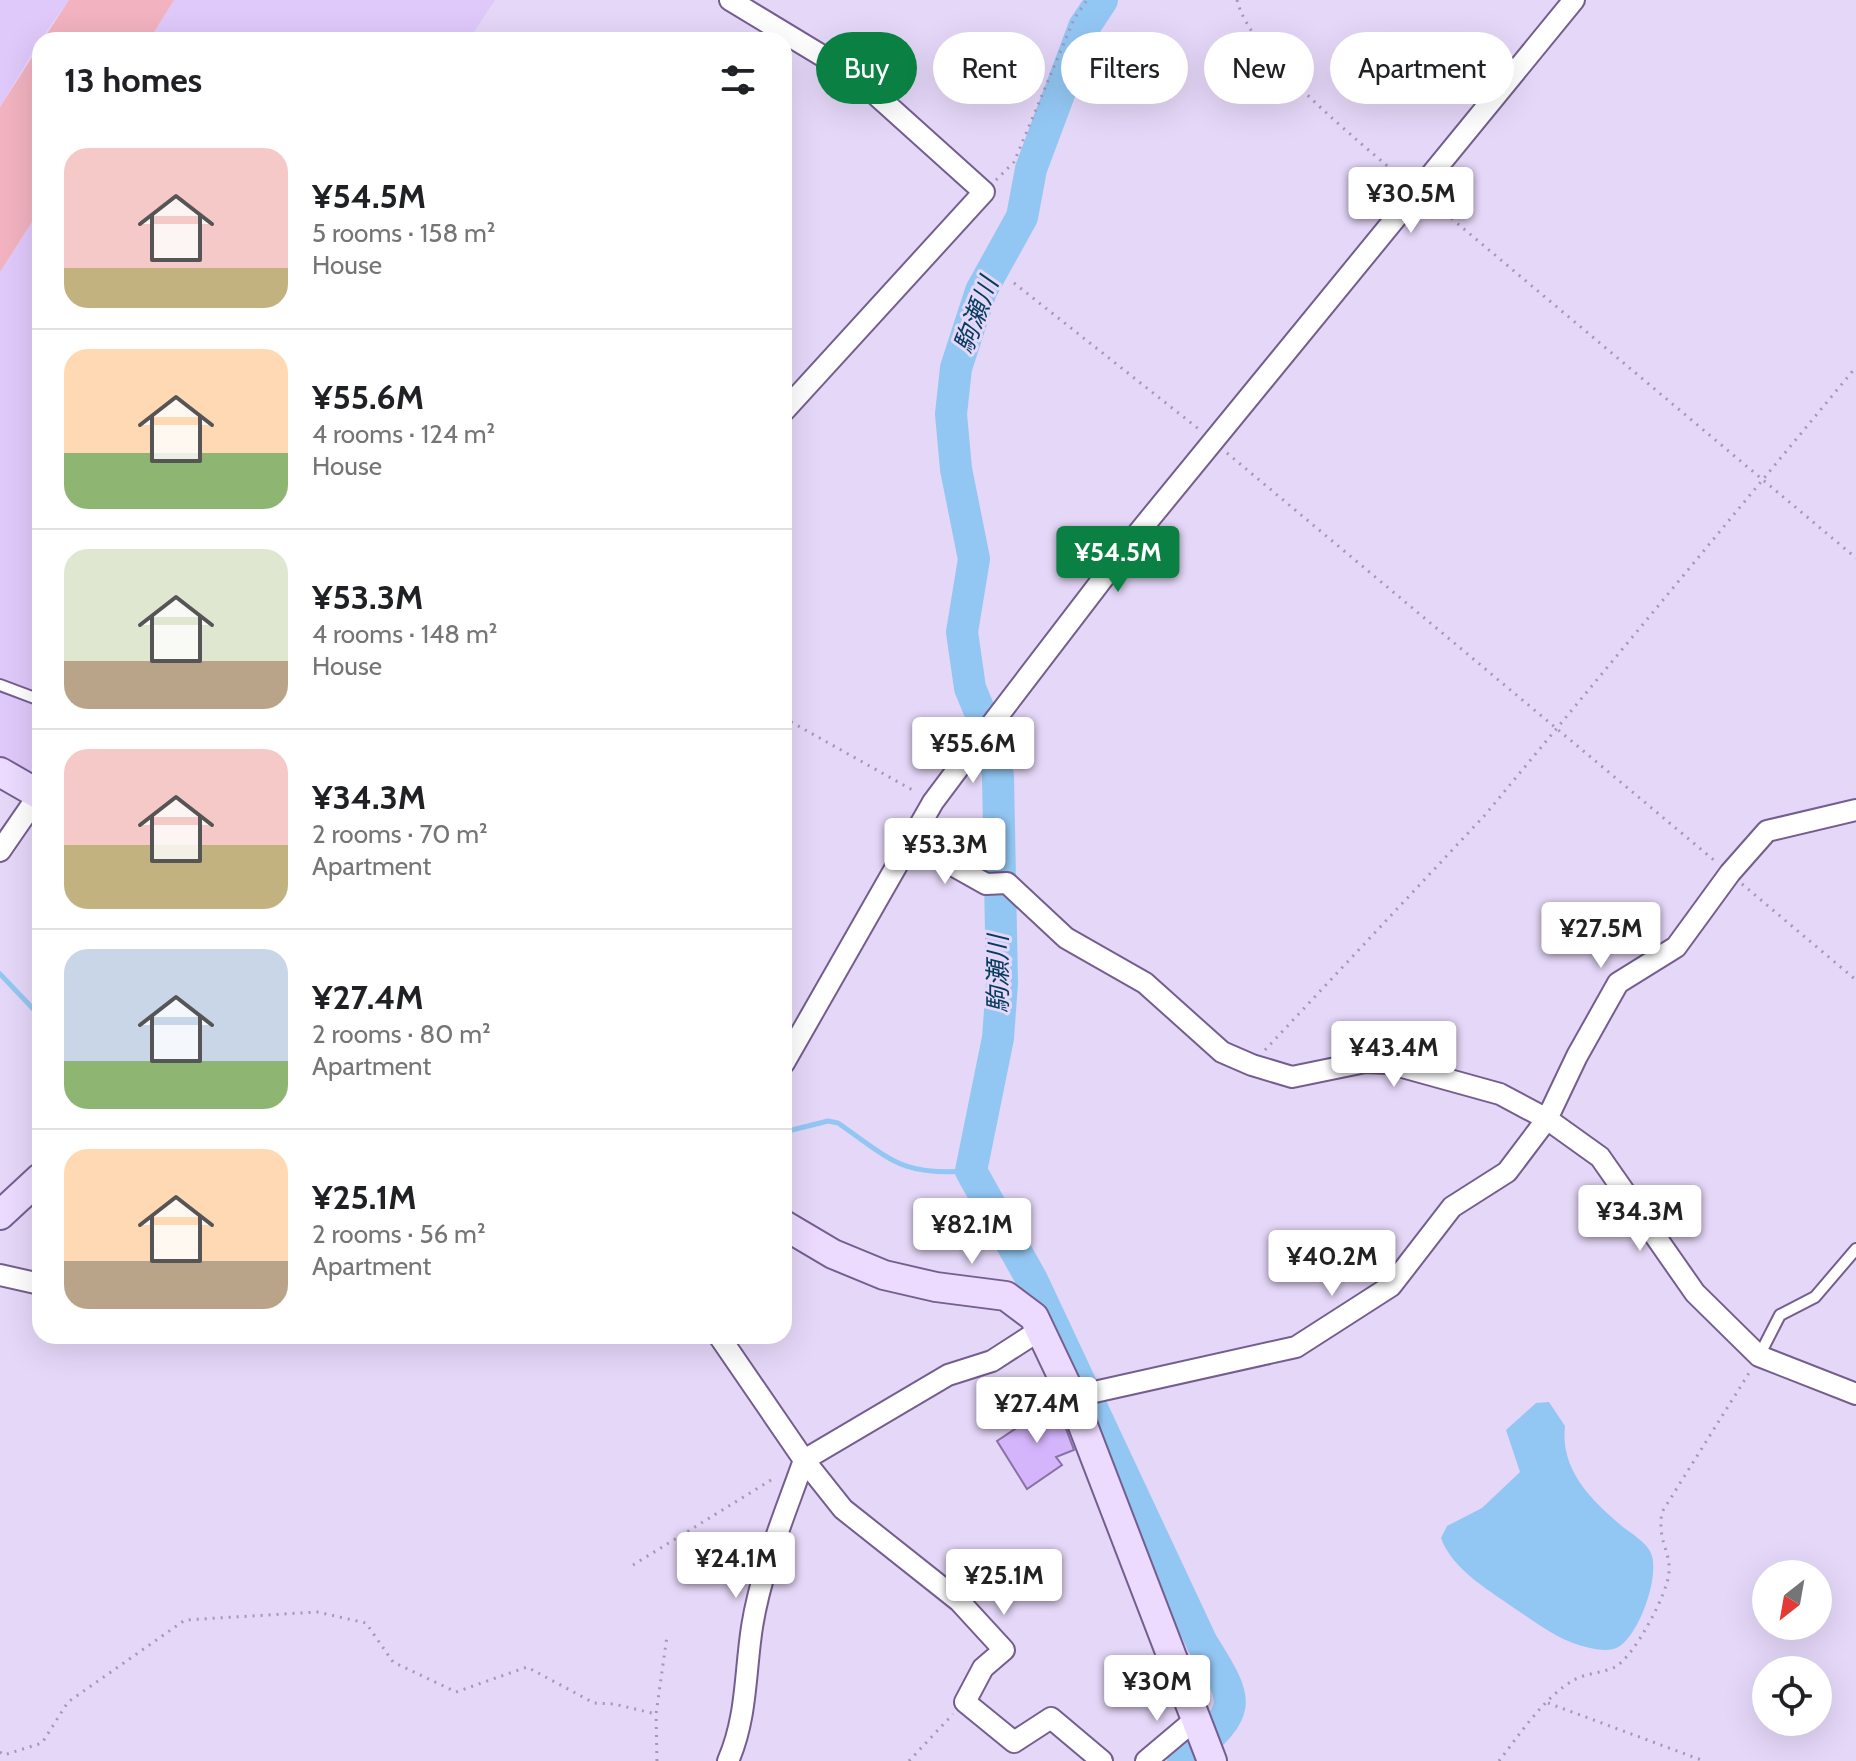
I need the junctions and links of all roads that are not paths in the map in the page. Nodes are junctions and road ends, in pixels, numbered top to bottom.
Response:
1 (730, 0) edge
2 (1574, 0) edge
3 (783, 32) edge
4 (792, 38) edge
5 (792, 402) edge
6 (0, 685) edge
7 (32, 697) edge
8 (0, 772) edge
9 (32, 790) edge
10 (32, 804) edge
11 (1856, 810) edge
12 (913, 843) junction
13 (0, 851) edge
14 (792, 1049) edge
15 (1547, 1119) junction
16 (32, 1185) edge
17 (0, 1215) edge
18 (792, 1230) edge
19 (1856, 1249) edge
20 (0, 1275) edge
21 (32, 1282) edge
22 (1040, 1330) junction
23 (724, 1344) edge
24 (1759, 1356) junction
25 (1856, 1394) edge
26 (1072, 1397) junction
27 (804, 1460) junction
28 (1205, 1738) edge
29 (728, 1761) edge
30 (1102, 1761) edge
31 (1146, 1761) edge

1 - 3 street
2 - 12 street
4 - 5 street
6 - 7 lane
8 - 9 street
10 - 13 street
11 - 15 street
12 - 14 street
12 - 15 street
15 - 24 street
15 - 26 street
16 - 17 street
18 - 22 street
19 - 24 lane
20 - 21 street
22 - 26 street
22 - 27 street
23 - 27 street
24 - 25 street
26 - 28 street
27 - 29 street
27 - 30 street
28 - 31 street

